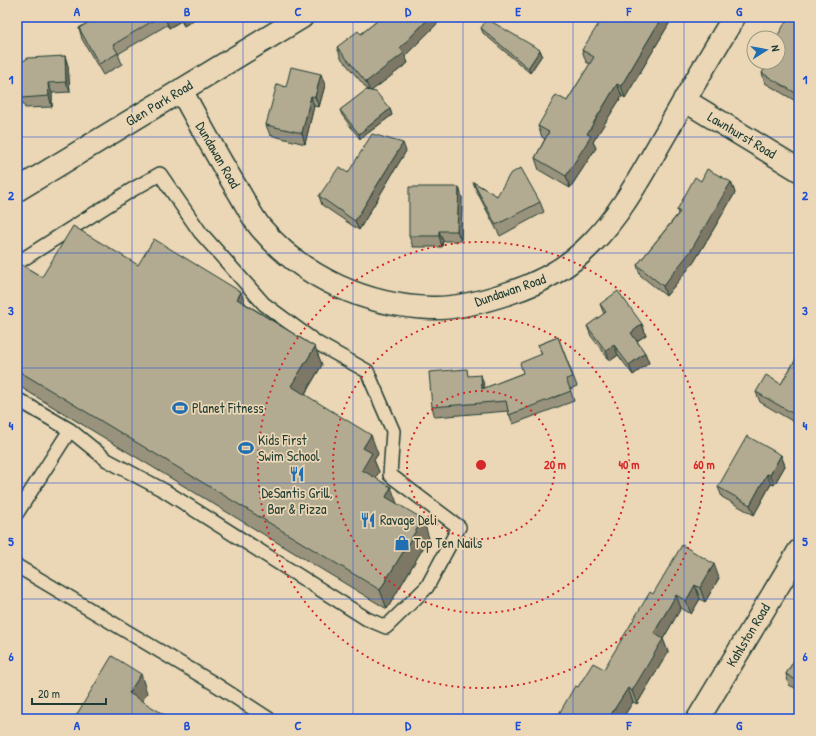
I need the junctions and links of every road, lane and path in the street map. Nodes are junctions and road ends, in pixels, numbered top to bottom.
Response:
1 (302, 17) edge
2 (734, 17) edge
3 (181, 90) junction
4 (684, 100) junction
5 (799, 170) edge
6 (17, 190) edge
7 (17, 263) edge
8 (17, 399) edge
9 (70, 430) junction
10 (17, 513) edge
11 (799, 551) edge
12 (17, 566) edge
13 (269, 719) edge
14 (698, 719) edge

1 - 3 street, Glen Park Road
2 - 4 street, Dundawan Road
3 - 4 street, Dundawan Road
3 - 6 street, Glen Park Road
4 - 5 street, Lawnhurst Road
7 - 9 lane
8 - 9 lane
9 - 10 lane
11 - 14 street, Kahlston Road
12 - 13 lane

